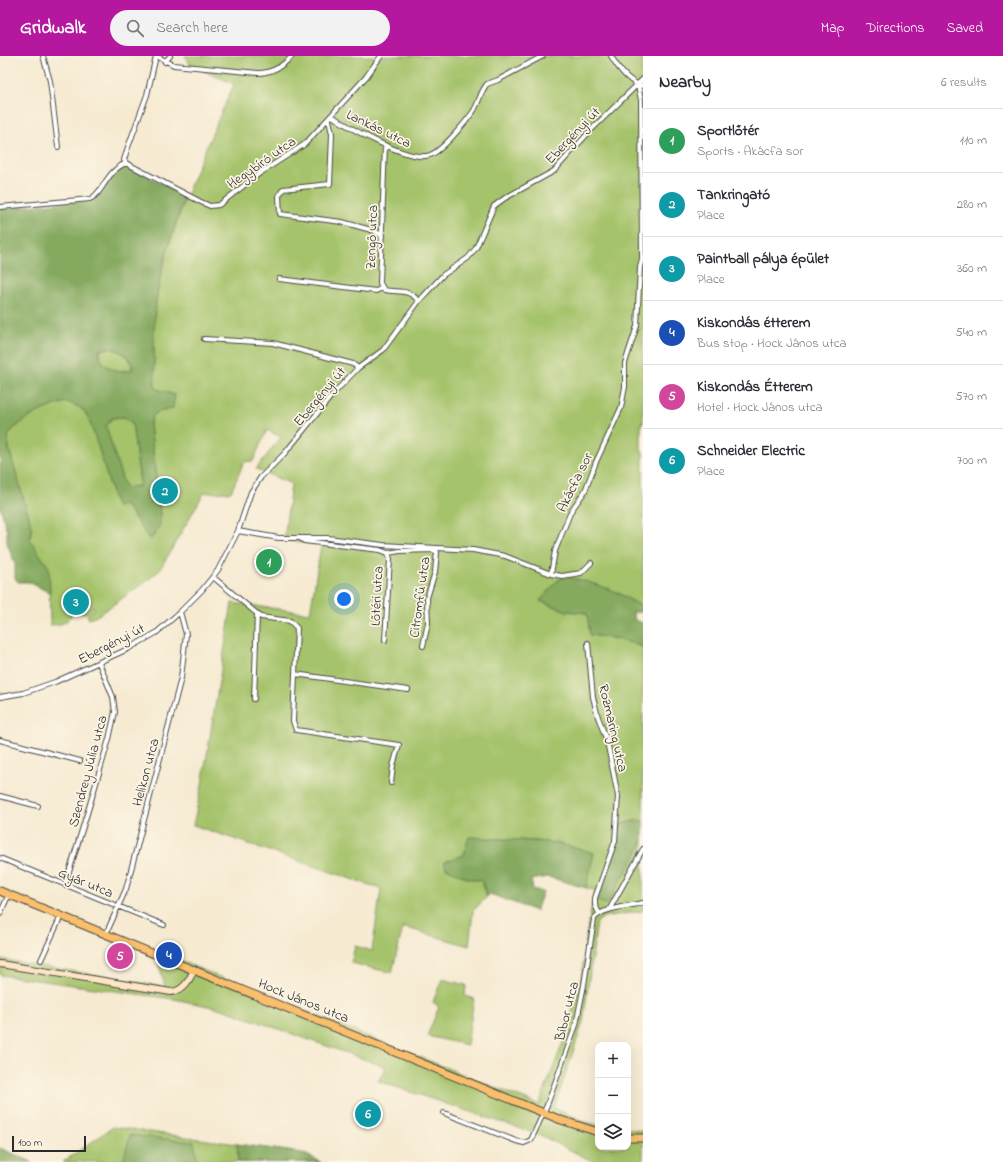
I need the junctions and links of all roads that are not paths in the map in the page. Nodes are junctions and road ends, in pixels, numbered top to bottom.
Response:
1 (43, 56) edge
2 (156, 56) edge
3 (170, 56) edge
4 (292, 56) edge
5 (381, 56) edge
6 (543, 56) edge
7 (611, 56) edge
8 (165, 62) junction
9 (643, 80) edge
10 (638, 85) junction
11 (643, 86) edge
12 (330, 118) junction
13 (386, 145) junction
14 (58, 146) dead end
15 (126, 163) junction
16 (0, 207) edge
17 (382, 236) junction
18 (642, 259) edge
19 (279, 279) dead end
20 (382, 288) junction
21 (419, 301) junction
22 (204, 339) dead end
23 (358, 368) junction
24 (238, 531) junction
25 (300, 538) junction
26 (388, 553) junction
27 (591, 563) dead end
28 (551, 574) junction
29 (213, 577) junction
30 (180, 612) junction
31 (256, 614) junction
32 (385, 640) dead end
33 (588, 643) dead end
34 (423, 646) dead end
35 (99, 663) junction
36 (295, 674) junction
37 (408, 690) dead end
38 (0, 697) edge
39 (254, 700) dead end
40 (0, 740) edge
41 (80, 761) dead end
42 (391, 783) dead end
43 (0, 796) edge
44 (38, 806) dead end
45 (643, 849) edge
46 (0, 858) edge
47 (65, 885) junction
48 (0, 891) edge
49 (9, 894) junction
50 (643, 903) edge
51 (118, 907) junction
52 (609, 910) junction
53 (599, 913) junction
54 (0, 914) edge
55 (61, 916) junction
56 (164, 925) dead end
57 (106, 934) junction
58 (41, 960) dead end
59 (0, 964) edge
60 (194, 969) junction
61 (444, 1113) dead end
62 (543, 1113) junction
63 (595, 1131) edge
64 (631, 1138) edge
65 (643, 1138) edge

1 - 14 street
2 - 8 street
2 - 15 street
3 - 8 street
4 - 8 street
5 - 12 street, Hegybíró utca
6 - 13 street, Lankás utca
7 - 10 street
9 - 10 street, Ebergényi út
10 - 11 street
10 - 18 street, Akácfa sor
10 - 21 street, Ebergényi út
12 - 13 street, Lankás utca
12 - 15 street, Hegybíró utca
12 - 17 street
13 - 17 street, Zengő utca
15 - 16 street
17 - 20 street, Zengő utca
18 - 28 street, Akácfa sor
19 - 20 street
20 - 21 street, Zengő utca
21 - 23 street, Ebergényi út
22 - 23 street
23 - 24 street, Ebergényi út
24 - 25 street
24 - 29 street, Ebergényi út
25 - 26 street
25 - 28 street
26 - 32 street, Lőtéri utca
26 - 34 street, Citromfű utca
27 - 28 street
29 - 30 street, Ebergényi út
29 - 31 street
30 - 35 street, Ebergényi út
30 - 51 street, Helikon utca
31 - 36 street
31 - 39 street
33 - 53 street, Rozmaring utca
35 - 38 street, Ebergényi út
35 - 47 street, Szendrey Júlia utca
36 - 37 street
36 - 42 street
40 - 41 street
43 - 44 street
45 - 52 street
46 - 47 street, Gyár utca
47 - 51 street, Gyár utca
48 - 49 main road, Hock János utca
49 - 54 street
49 - 55 main road, Hock János utca
50 - 52 street
51 - 56 street, Gyár utca
51 - 57 street, Helikon utca
52 - 53 street
53 - 62 street, Bíbor utca
55 - 57 main road, Hock János utca
55 - 58 street
57 - 60 main road, Hock János utca
59 - 60 street
60 - 62 main road, Hock János utca
61 - 62 street, Bíbor utca
62 - 63 main road, Hock János utca
64 - 65 main road

